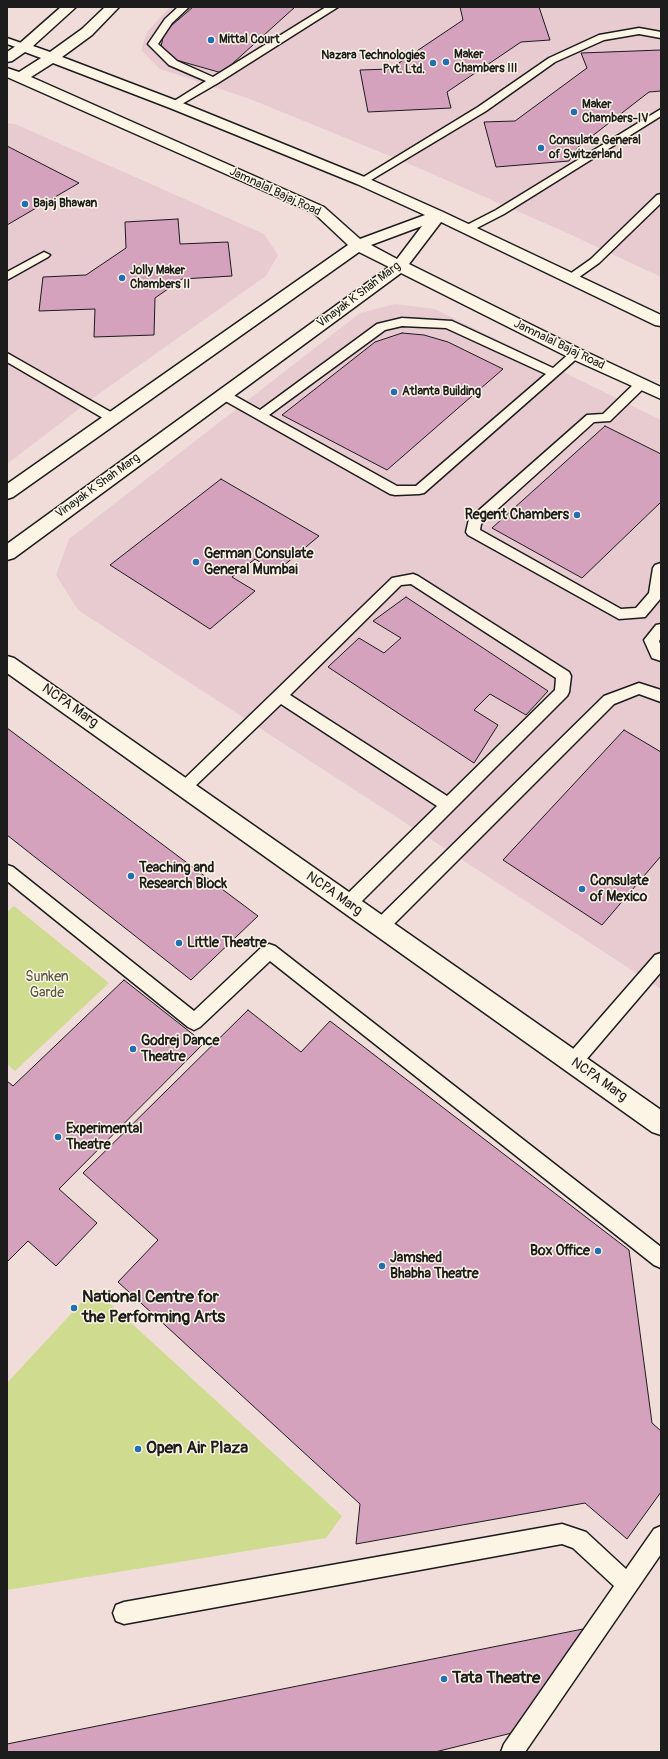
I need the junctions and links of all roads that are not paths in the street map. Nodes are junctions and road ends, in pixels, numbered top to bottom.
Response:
1 (69, 7) edge
2 (112, 7) edge
3 (184, 7) edge
4 (333, 7) edge
5 (661, 35) edge
6 (7, 41) edge
7 (24, 47) junction
8 (53, 57) junction
9 (7, 58) edge
10 (13, 75) edge
11 (214, 81) junction
12 (175, 105) junction
13 (661, 112) edge
14 (362, 182) junction
15 (661, 197) edge
16 (438, 215) junction
17 (467, 229) junction
18 (358, 245) junction
19 (44, 254) dead end
20 (400, 266) junction
21 (7, 277) edge
22 (571, 278) junction
23 (661, 320) edge
24 (576, 354) junction
25 (7, 357) edge
26 (554, 373) junction
27 (640, 384) junction
28 (661, 394) edge
29 (224, 395) junction
30 (261, 415) junction
31 (112, 418) junction
32 (7, 493) edge
33 (7, 553) edge
34 (660, 568) edge
35 (658, 591) edge
36 (661, 629) edge
37 (661, 656) edge
38 (7, 663) edge
39 (280, 696) junction
40 (661, 696) edge
41 (185, 788) junction
42 (447, 804) junction
43 (7, 872) edge
44 (348, 904) junction
45 (380, 927) junction
46 (661, 960) edge
47 (573, 1062) junction
48 (661, 1124) edge
49 (661, 1258) edge
50 (661, 1536) edge
51 (628, 1585) junction
52 (124, 1613) dead end
53 (512, 1752) edge

1 - 7 street
2 - 8 street
3 - 11 lane
4 - 11 lane
5 - 14 lane
6 - 7 lane
7 - 8 street
7 - 9 street
8 - 10 street
8 - 12 street
10 - 18 street, Jamnalal Bajaj Road
11 - 12 lane
12 - 14 street
13 - 17 lane
14 - 16 street
15 - 22 lane
16 - 17 street
16 - 18 street
16 - 20 street, Vinayak K Shah Marg
17 - 22 street
18 - 20 street, Jamnalal Bajaj Road
18 - 31 street
19 - 21 lane
20 - 24 street, Jamnalal Bajaj Road
20 - 29 street, Vinayak K Shah Marg
22 - 23 street
24 - 26 lane
24 - 27 street, Jamnalal Bajaj Road
25 - 31 lane
26 - 30 lane
26 - 30 lane
27 - 28 street, Jamnalal Bajaj Road
27 - 35 lane
29 - 30 lane
29 - 33 street, Vinayak K Shah Marg
31 - 32 street
34 - 35 lane
36 - 37 lane
38 - 41 street, NCPA Marg
39 - 41 lane
39 - 42 lane
39 - 42 lane
40 - 45 lane
41 - 44 street, NCPA Marg
42 - 44 lane
43 - 49 lane
44 - 45 street, NCPA Marg
45 - 47 street, NCPA Marg
46 - 47 lane
47 - 48 street, NCPA Marg
50 - 51 lane
51 - 52 lane
51 - 53 lane

